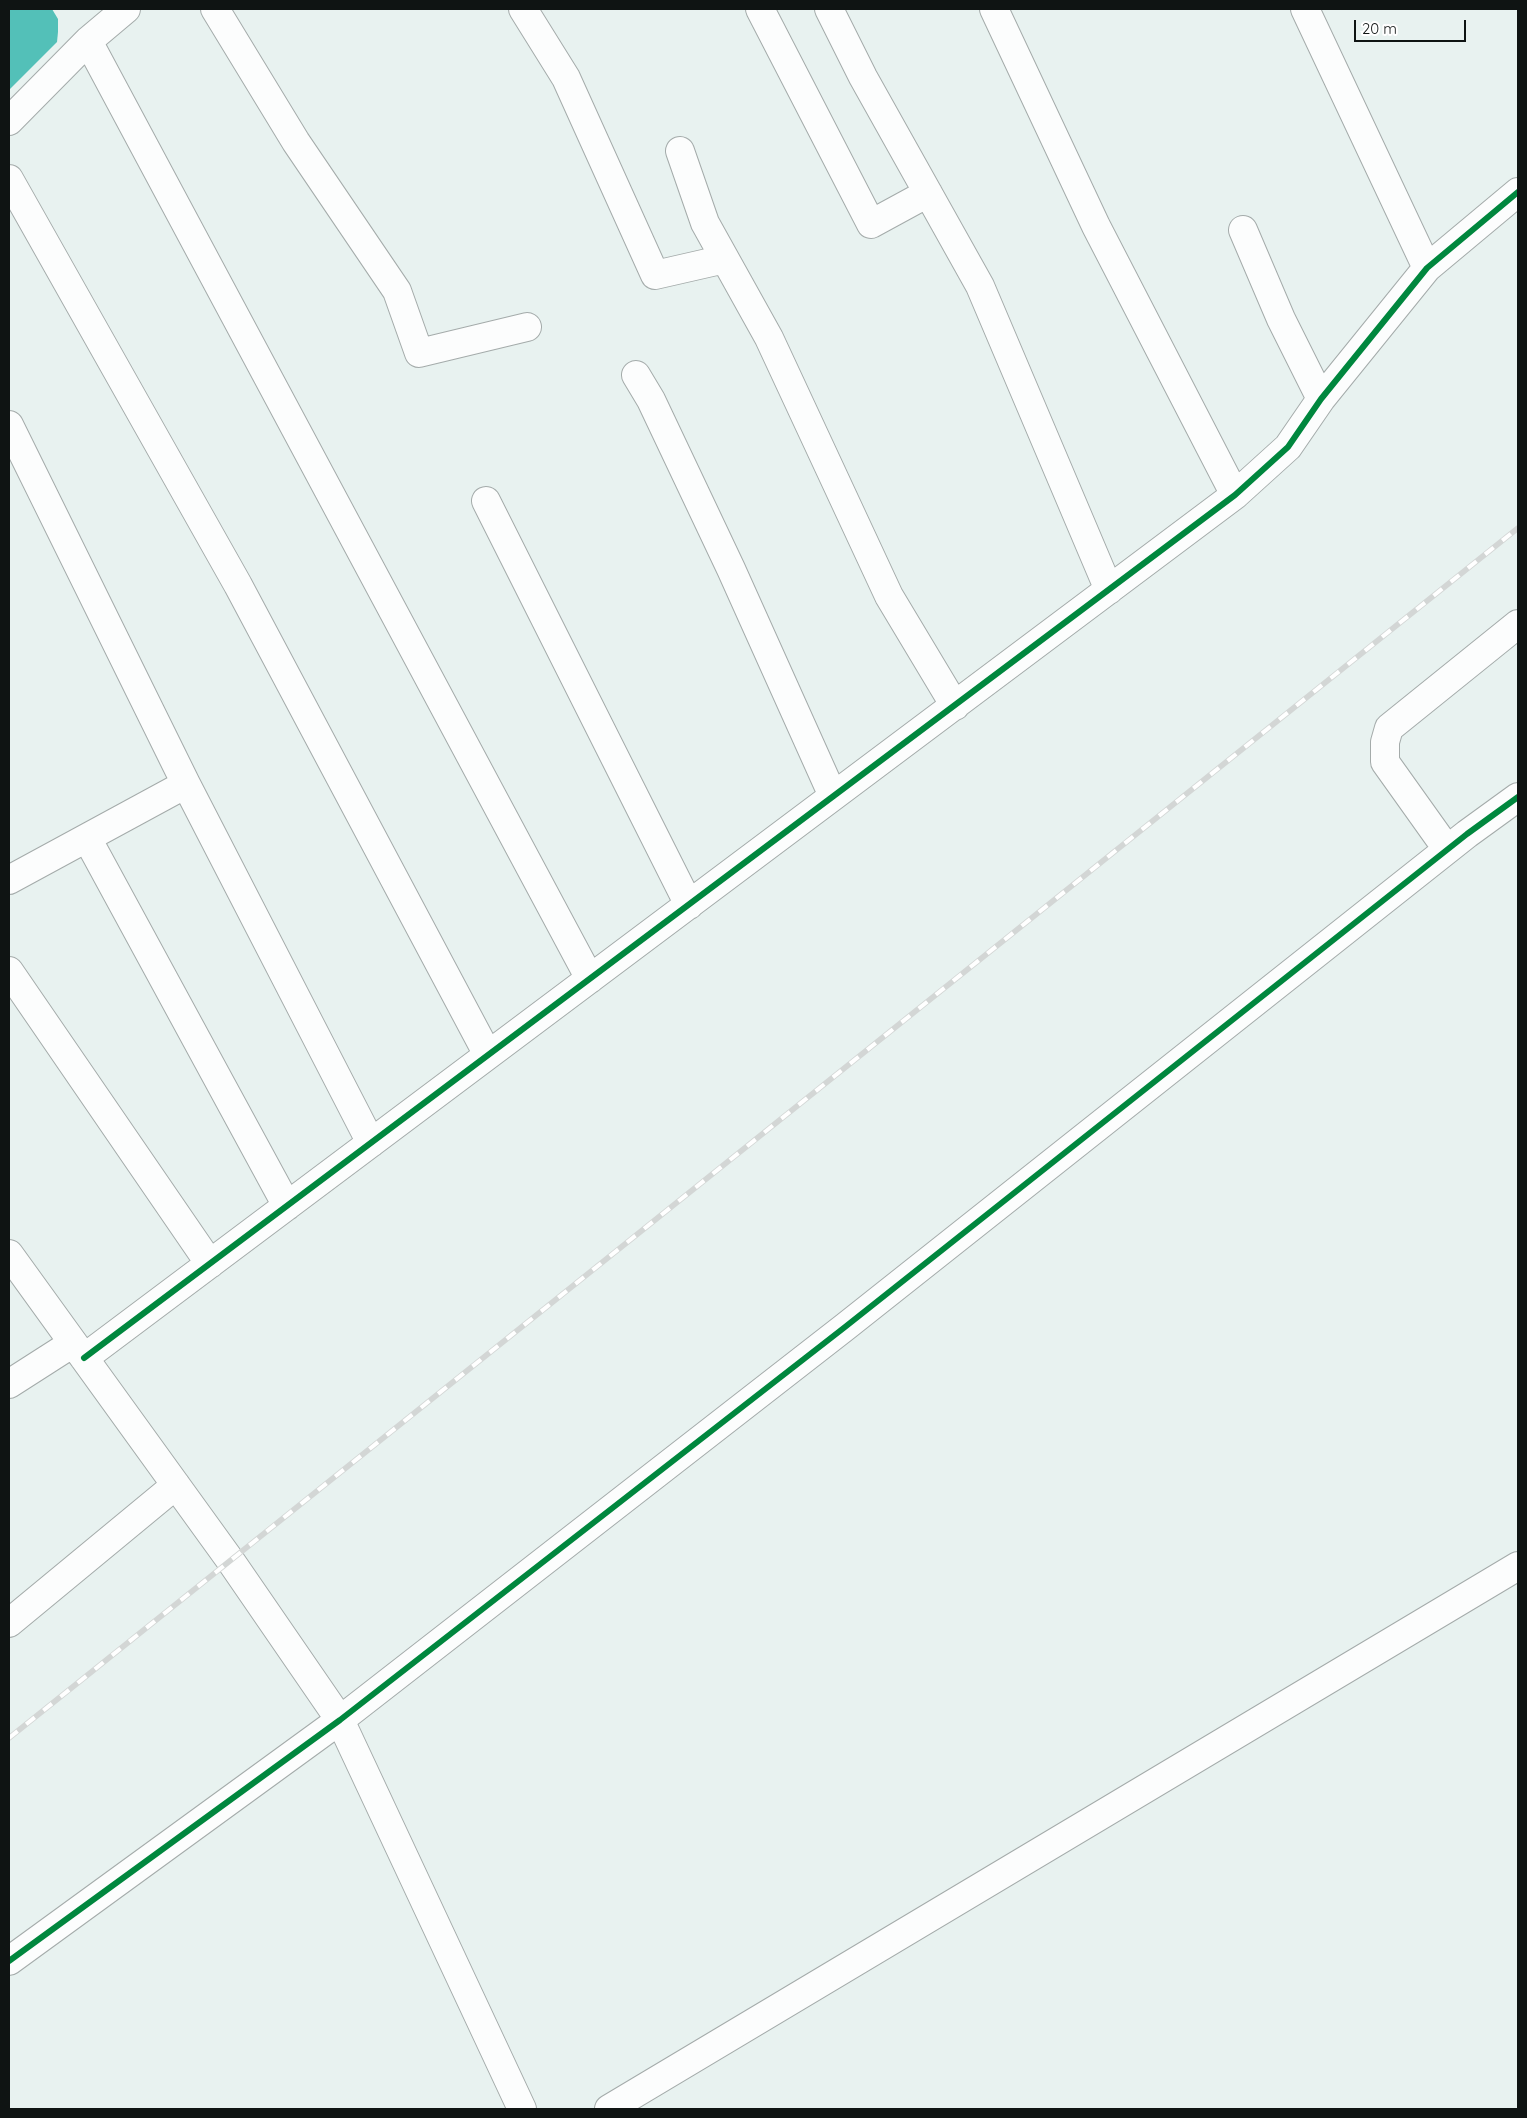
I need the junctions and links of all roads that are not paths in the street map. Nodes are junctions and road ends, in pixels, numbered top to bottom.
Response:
1 (215, 9) edge
2 (523, 9) edge
3 (760, 9) edge
4 (829, 9) edge
5 (994, 9) edge
6 (1304, 9) edge
7 (114, 13) edge
8 (88, 41) junction
9 (9, 121) edge
10 (680, 151) dead end
11 (9, 179) edge
12 (1518, 192) edge
13 (928, 193) junction
14 (1244, 230) dead end
15 (725, 259) junction
16 (1427, 268) junction
17 (526, 327) dead end
18 (636, 375) dead end
19 (1321, 399) junction
20 (9, 425) edge
21 (1235, 495) junction
22 (486, 501) dead end
23 (1109, 590) junction
24 (1518, 624) edge
25 (955, 706) junction
26 (186, 784) junction
27 (834, 796) junction
28 (1518, 797) edge
29 (88, 838) junction
30 (1448, 849) junction
31 (9, 880) edge
32 (689, 905) junction
33 (9, 971) edge
34 (590, 979) junction
35 (488, 1055) junction
36 (371, 1143) junction
37 (287, 1206) junction
38 (9, 1254) edge
39 (210, 1264) junction
40 (78, 1351) junction
41 (9, 1384) edge
42 (176, 1485) junction
43 (1518, 1566) edge
44 (9, 1623) edge
45 (340, 1720) junction
46 (9, 1961) edge
47 (522, 2109) edge
48 (609, 2109) edge

1 - 17 street
2 - 15 street
3 - 13 street
4 - 13 street
5 - 21 street
6 - 16 street
7 - 8 street
8 - 9 street
8 - 34 street
10 - 15 street
11 - 35 street
12 - 16 street
13 - 23 street
14 - 19 street
15 - 25 street
16 - 19 street
18 - 27 street
19 - 21 street
20 - 26 street
21 - 23 street
22 - 32 street
23 - 25 street
24 - 30 street
25 - 27 street
26 - 29 street
26 - 36 street
27 - 32 street
28 - 30 street
29 - 31 street
29 - 37 street
30 - 45 street
32 - 34 street
33 - 39 street
34 - 35 street
35 - 36 street
36 - 37 street
37 - 39 street
38 - 40 street
39 - 40 street
40 - 41 street
40 - 42 street
42 - 44 street
42 - 45 street
43 - 48 street
45 - 46 street
45 - 47 street

